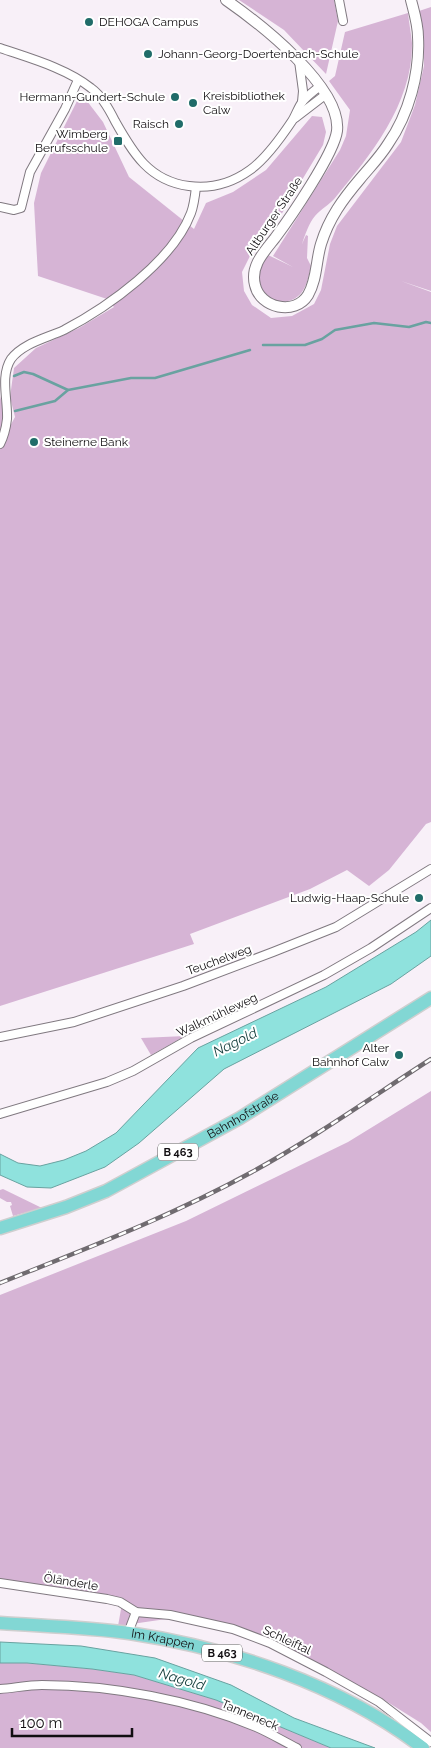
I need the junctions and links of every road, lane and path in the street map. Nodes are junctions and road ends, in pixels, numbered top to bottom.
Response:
1 (226, 0) edge
2 (339, 0) edge
3 (411, 0) edge
4 (343, 21) dead end
5 (0, 48) edge
6 (299, 61) junction
7 (78, 80) junction
8 (323, 90) junction
9 (302, 102) junction
10 (292, 121) junction
11 (196, 187) junction
12 (0, 207) edge
13 (0, 444) edge
14 (431, 868) edge
15 (431, 908) edge
16 (431, 998) edge
17 (0, 1038) edge
18 (0, 1114) edge
19 (0, 1228) edge
20 (0, 1583) edge
21 (136, 1612) junction
22 (0, 1623) edge
23 (128, 1633) junction
24 (0, 1689) edge
25 (431, 1742) edge
26 (297, 1748) edge
27 (423, 1748) edge

1 - 6 street, Altburger Straße
2 - 4 street
3 - 8 street, Altburger Straße
5 - 7 street
6 - 8 street, Altburger Straße
6 - 9 street
7 - 11 street
7 - 12 street
8 - 9 street
8 - 10 street
9 - 10 street
10 - 11 street
11 - 13 street
14 - 17 street, Teuchelweg
15 - 18 street, Walkmühleweg
16 - 19 main road, Bahnhofstraße / B 463
20 - 21 street, Öländerle
21 - 23 street
21 - 25 street, Schleiftal
22 - 23 main road, Im Krappen / B 463
23 - 27 main road, Im Krappen / B 463
24 - 26 street, Tanneneck

